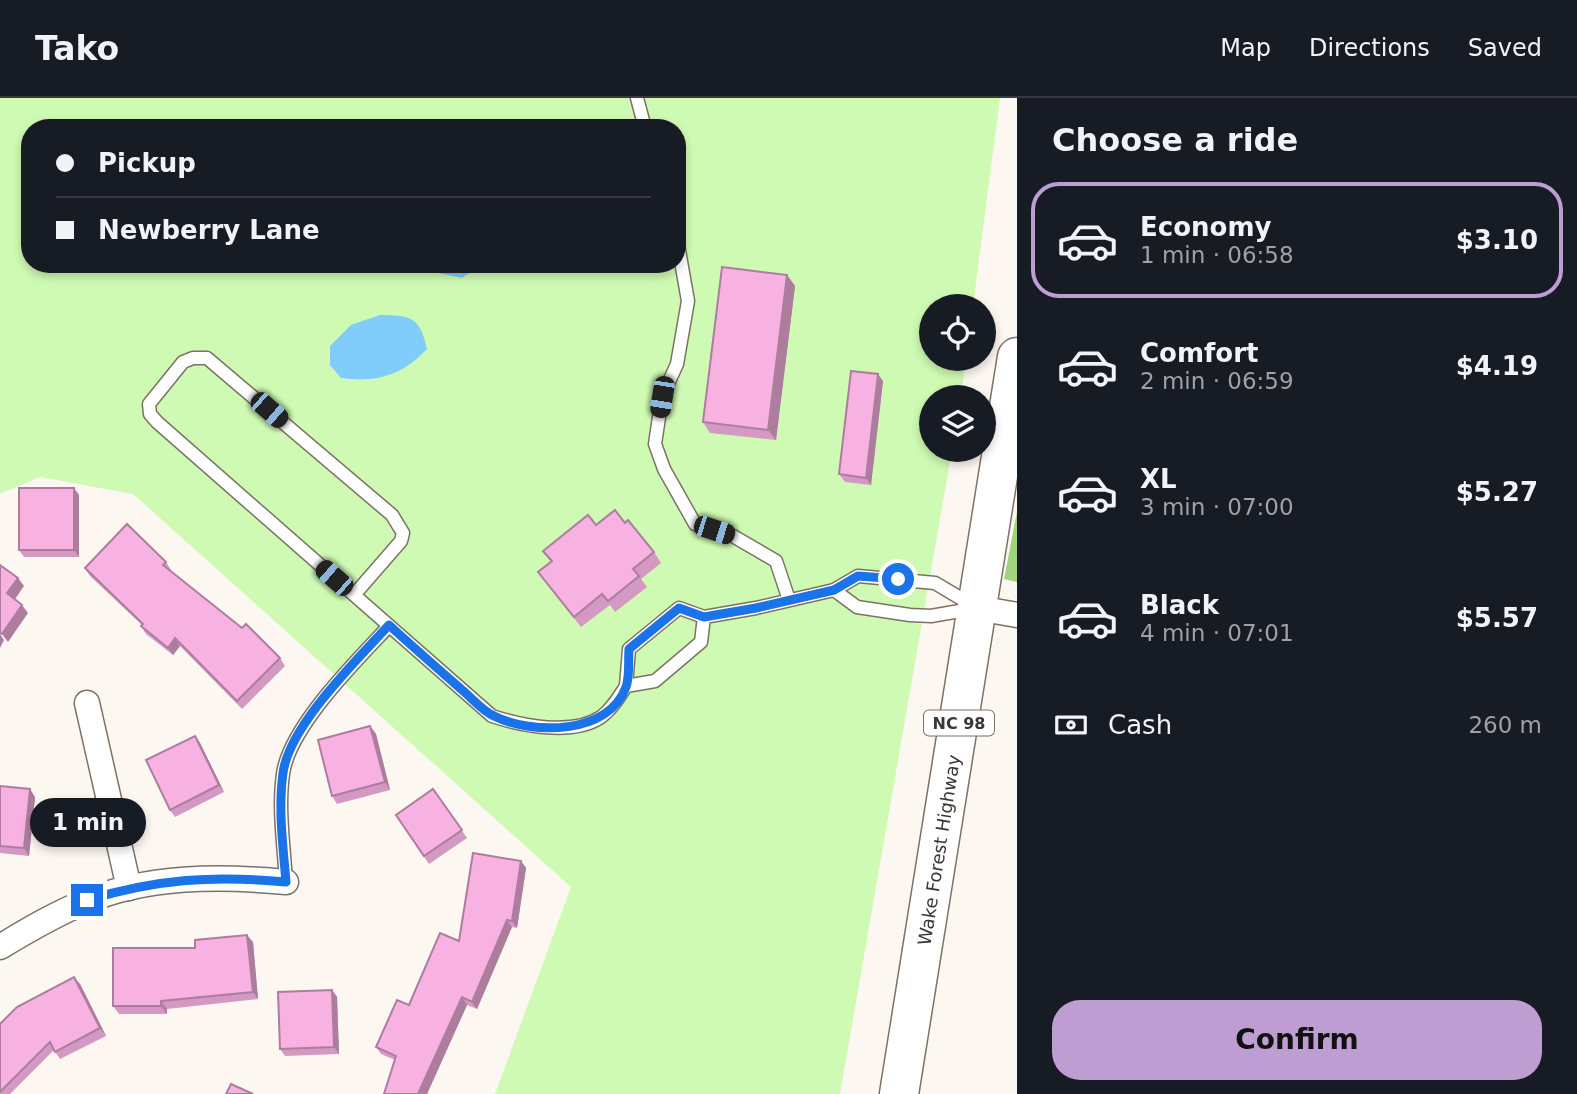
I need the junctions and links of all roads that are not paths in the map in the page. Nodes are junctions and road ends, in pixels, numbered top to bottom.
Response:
1 (637, 98) edge
2 (643, 119) edge
3 (683, 273) edge
4 (1017, 357) edge
5 (834, 590) junction
6 (354, 595) junction
7 (789, 600) junction
8 (977, 608) junction
9 (1017, 615) edge
10 (704, 617) junction
11 (389, 625) junction
12 (626, 687) junction
13 (87, 703) dead end
14 (286, 882) joint
15 (129, 888) junction
16 (0, 947) edge
17 (899, 1094) edge

1 - 2 lane
3 - 7 lane
4 - 8 highway, Wake Forest Highway / NC 98
5 - 7 lane
5 - 8 lane
5 - 8 lane
6 - 6 lane
6 - 11 lane
7 - 10 lane
8 - 9 street
8 - 17 highway, Wake Forest Highway / NC 98
10 - 12 lane
10 - 12 lane
11 - 12 lane
11 - 14 lane
13 - 15 street
14 - 15 street
15 - 16 street

